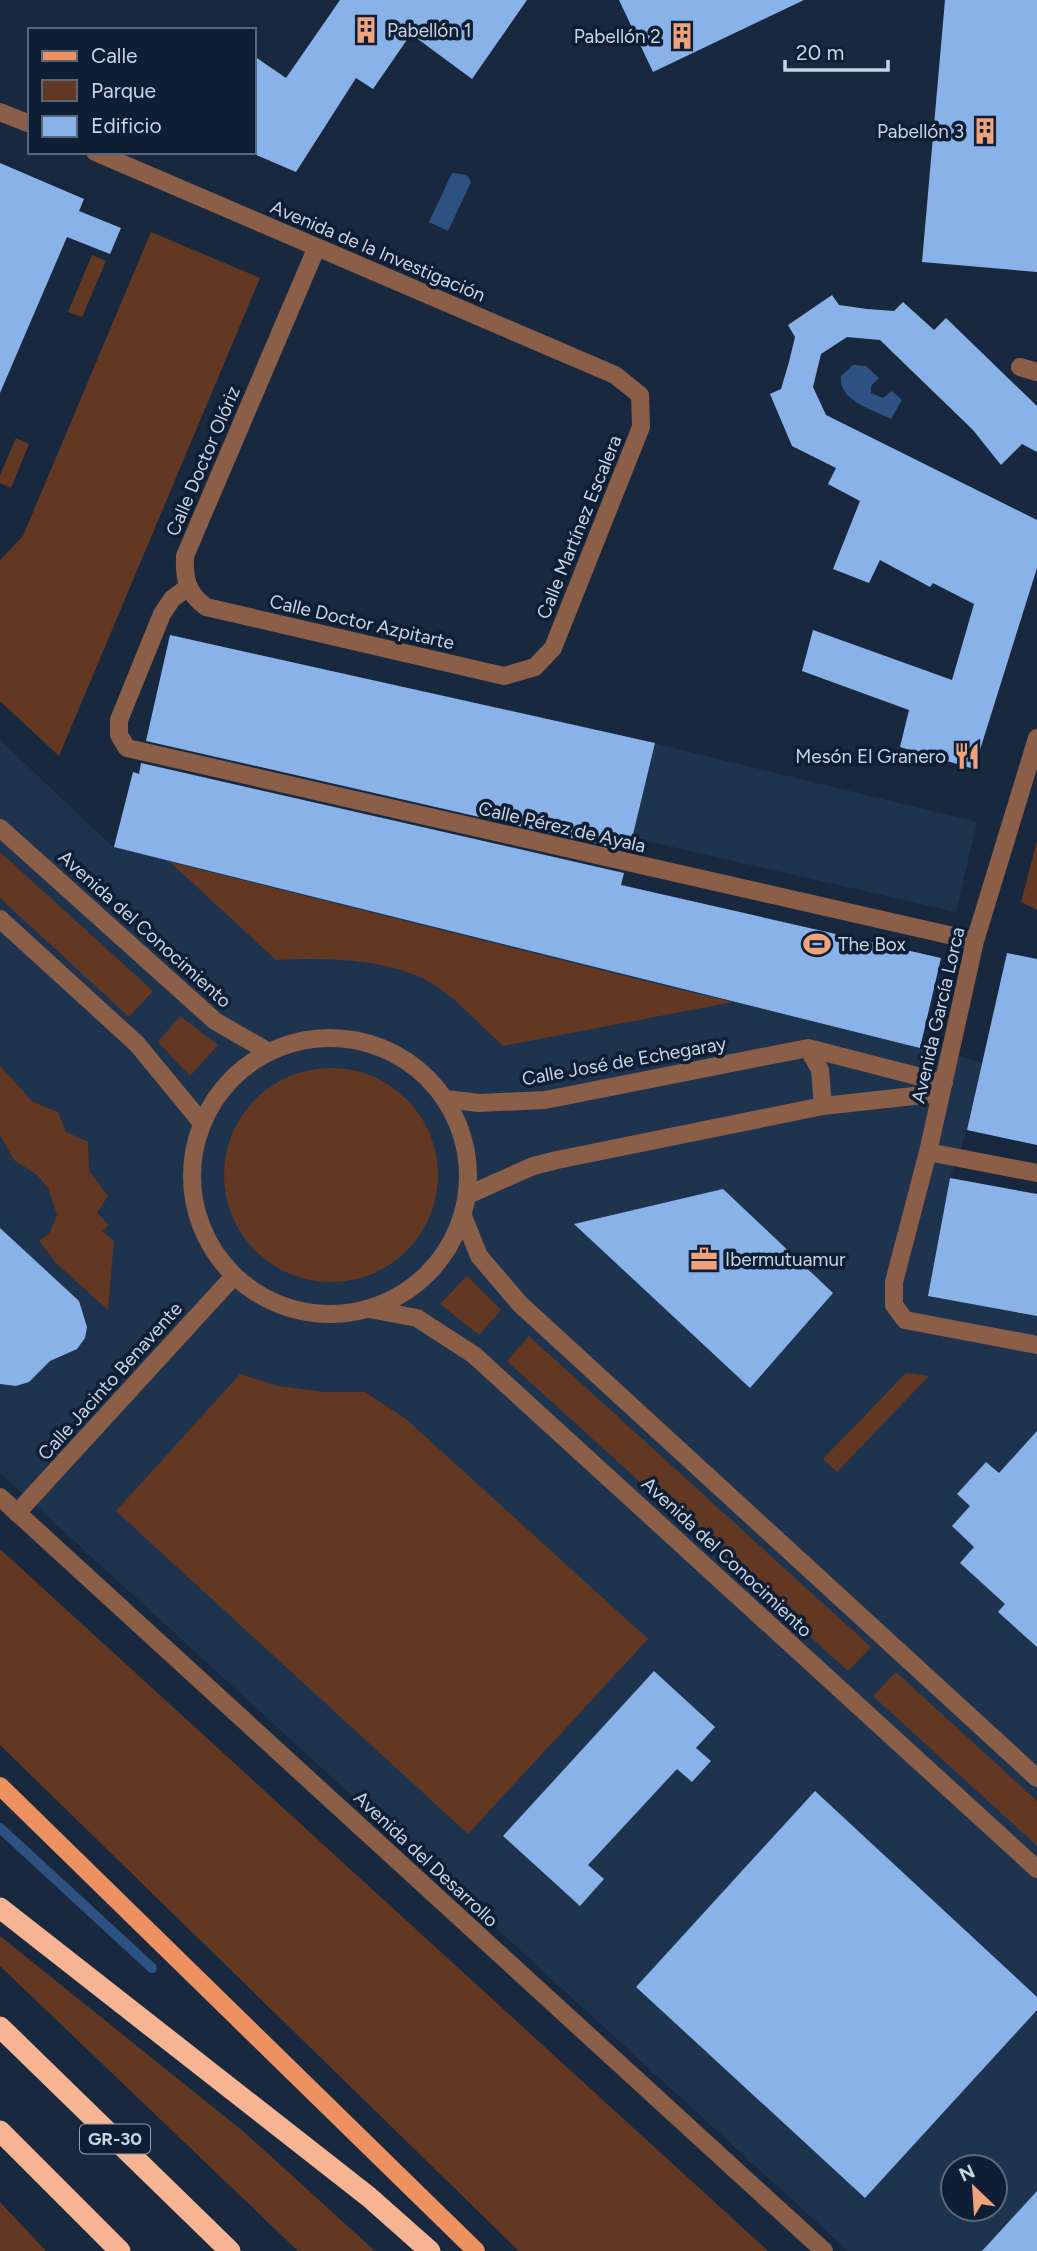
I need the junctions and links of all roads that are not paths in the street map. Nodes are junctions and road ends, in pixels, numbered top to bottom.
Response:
1 (0, 111) edge
2 (28, 123) edge
3 (101, 154) edge
4 (316, 249) junction
5 (640, 395) joint
6 (188, 587) junction
7 (536, 667) joint
8 (1037, 738) edge
9 (0, 828) edge
10 (0, 919) edge
11 (975, 941) junction
12 (808, 1048) junction
13 (269, 1052) junction
14 (943, 1088) junction
15 (446, 1098) junction
16 (823, 1106) junction
17 (202, 1123) junction
18 (928, 1152) junction
19 (1037, 1174) edge
20 (468, 1195) junction
21 (463, 1216) junction
22 (233, 1276) junction
23 (369, 1309) junction
24 (1037, 1345) edge
25 (0, 1497) edge
26 (17, 1513) junction
27 (1037, 1778) edge
28 (0, 1786) edge
29 (1037, 1869) edge
30 (0, 1909) edge
31 (0, 2027) edge
32 (0, 2131) edge
33 (120, 2251) edge
34 (230, 2251) edge
35 (430, 2251) edge
36 (476, 2251) edge
37 (824, 2251) edge

1 - 2 street
3 - 4 street, Avenida de la Investigación
4 - 5 street, Avenida de la Investigación
4 - 6 street, Calle Doctor Olóriz
5 - 7 street, Calle Martínez Escalera
6 - 7 street, Calle Doctor Azpitarte
6 - 11 street, Calle Pérez de Ayala
8 - 11 street, Avenida García Lorca
9 - 13 street, Avenida del Conocimiento
10 - 17 street
11 - 14 street, Avenida García Lorca
12 - 14 street, Calle José de Echegaray
12 - 15 street, Calle José de Echegaray
12 - 16 street
13 - 15 street
13 - 17 street
14 - 16 street
14 - 18 street, Avenida García Lorca
15 - 20 street
16 - 20 street
17 - 22 street
18 - 19 street
18 - 24 street, Avenida García Lorca
20 - 21 street
21 - 23 street
21 - 27 street
22 - 23 street
22 - 26 street, Calle Jacinto Benavente
23 - 29 street, Avenida del Conocimiento
25 - 26 street, Avenida del Desarrollo
26 - 37 street, Avenida del Desarrollo
28 - 36 main road
30 - 35 highway
31 - 34 highway, GR-30
32 - 33 highway

